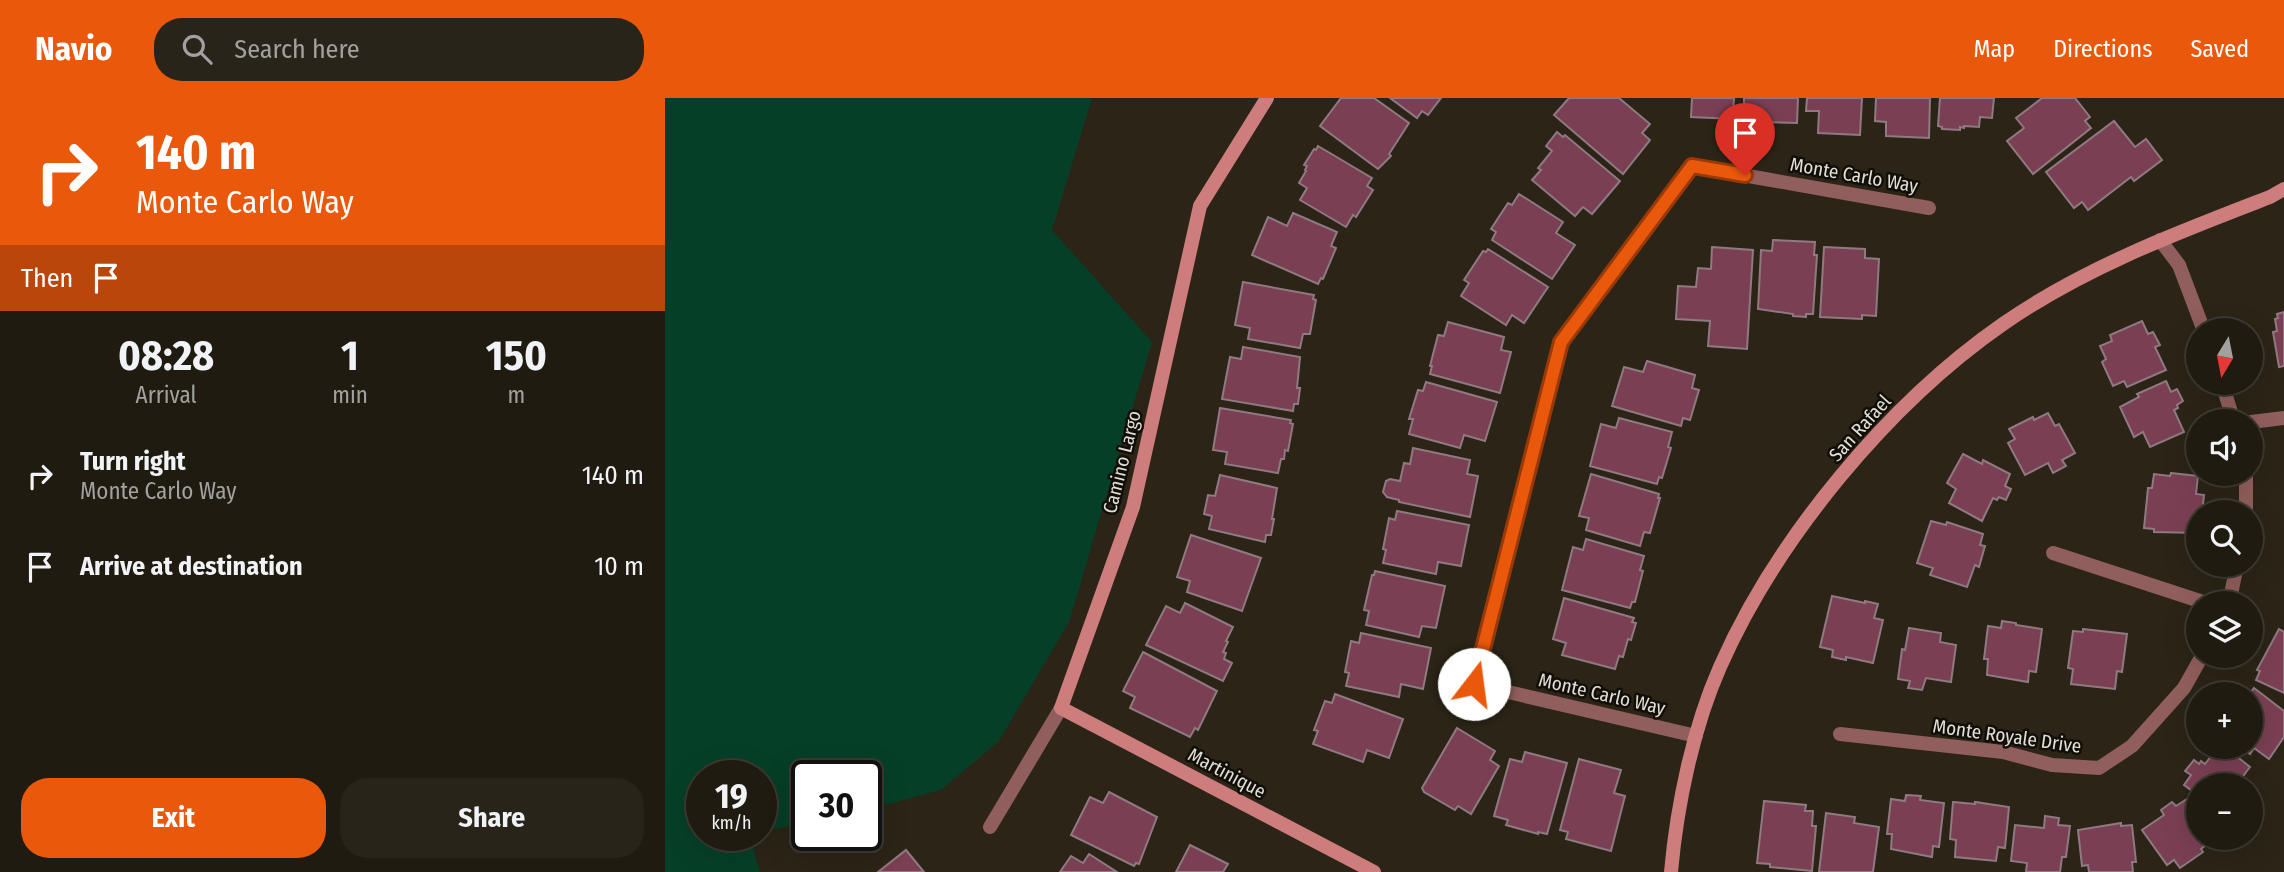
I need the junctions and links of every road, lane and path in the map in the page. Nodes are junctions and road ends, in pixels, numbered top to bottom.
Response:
1 (1267, 98) edge
2 (2284, 189) edge
3 (1929, 208) dead end
4 (2160, 240) junction
5 (2199, 318) edge
6 (2284, 418) edge
7 (2263, 421) edge
8 (2053, 553) dead end
9 (2186, 596) edge
10 (2195, 668) edge
11 (1061, 708) junction
12 (1840, 734) dead end
13 (1696, 736) junction
14 (990, 827) dead end
15 (1374, 872) edge
16 (1671, 872) edge

1 - 11 street, Camino Largo
2 - 4 street, San Rafael
3 - 13 street, Monte Carlo Way
4 - 5 street
4 - 13 street, San Rafael
6 - 7 street
8 - 9 street
10 - 12 street, Monte Royale Drive
11 - 14 street, Camino Largo
11 - 15 street, Martinique
13 - 16 street, San Rafael

